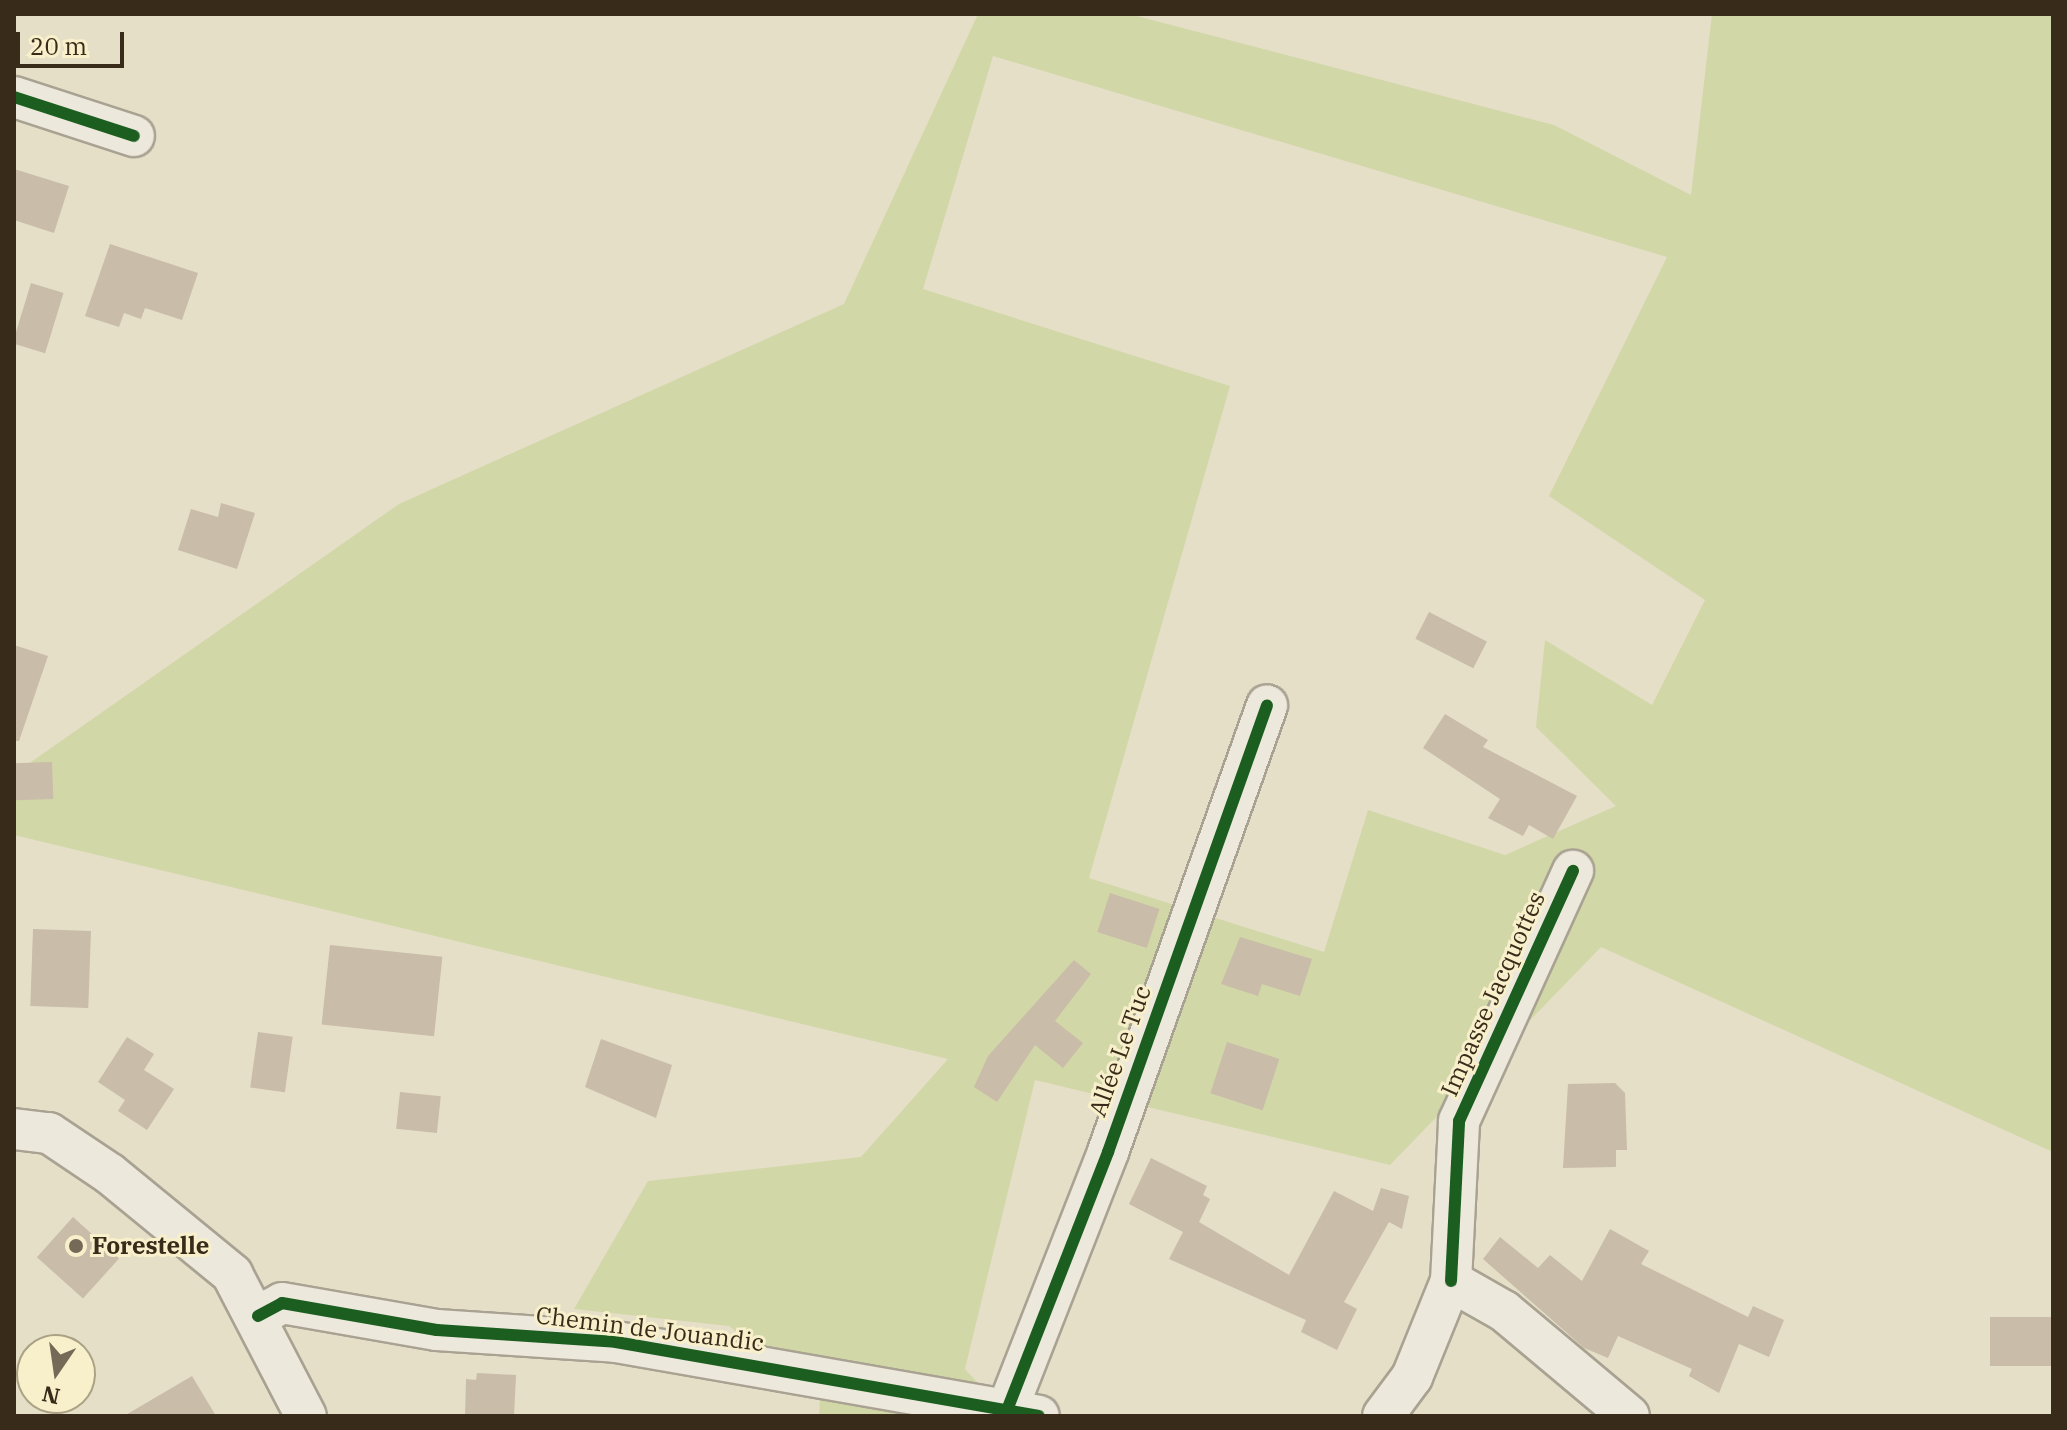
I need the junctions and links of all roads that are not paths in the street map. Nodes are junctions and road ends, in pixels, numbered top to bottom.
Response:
1 (14, 97) edge
2 (134, 136) dead end
3 (1267, 705) dead end
4 (1573, 871) dead end
5 (14, 1129) edge
6 (1451, 1281) junction
7 (258, 1316) junction
8 (1023, 1413) edge
9 (306, 1416) edge
10 (1383, 1416) edge
11 (1629, 1416) edge

1 - 2 street
3 - 8 street, Allée Le Tuc
4 - 6 street, Impasse Jacquottes
5 - 7 street
6 - 10 street
6 - 11 street
7 - 8 street, Chemin de Jouandic
7 - 9 street

